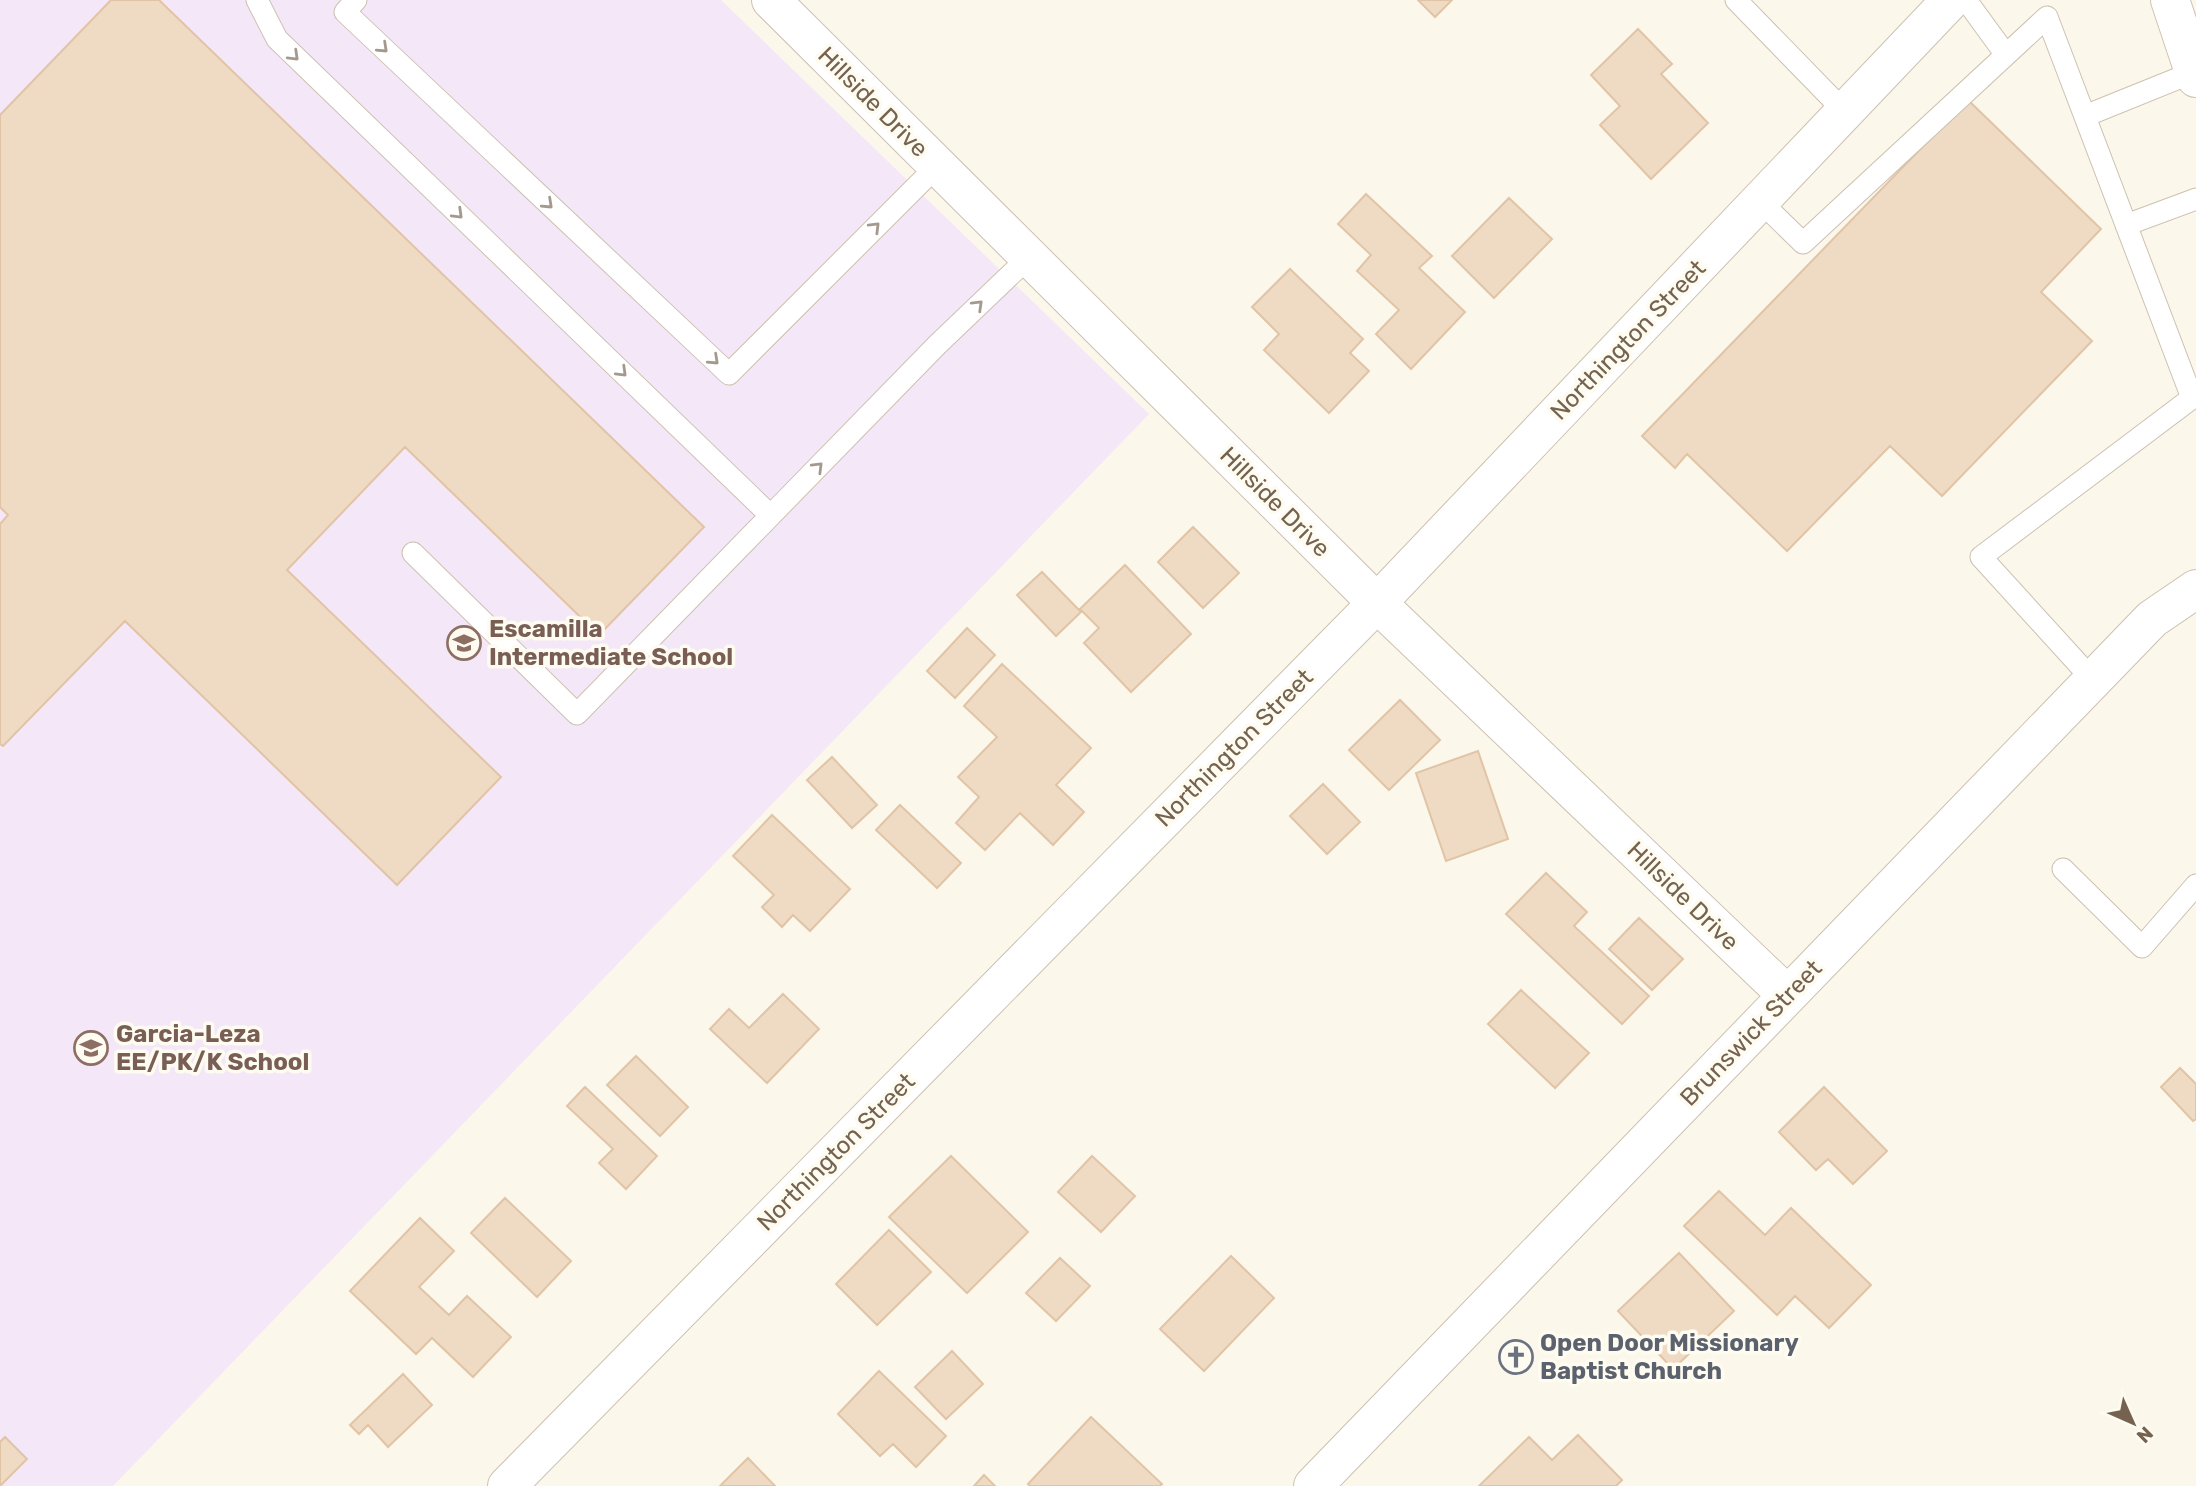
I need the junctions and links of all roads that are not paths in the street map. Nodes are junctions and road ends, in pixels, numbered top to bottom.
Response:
1 (257, 0) edge
2 (356, 0) edge
3 (771, 0) edge
4 (1736, 0) edge
5 (1951, 0) edge
6 (1966, 0) edge
7 (2170, 0) edge
8 (2006, 55) junction
9 (2195, 75) edge
10 (1845, 111) junction
11 (2085, 116) junction
12 (937, 166) junction
13 (2196, 199) edge
14 (1760, 201) junction
15 (2126, 225) junction
16 (1029, 257) junction
17 (2194, 397) edge
18 (770, 515) junction
19 (414, 553) dead end
20 (2195, 591) edge
21 (1377, 603) junction
22 (2093, 680) junction
23 (2063, 869) dead end
24 (2196, 885) edge
25 (1787, 995) junction
26 (507, 1486) edge
27 (1313, 1486) edge

1 -> 18 lane
2 -> 12 lane
3 - 12 street, Hillside Drive
4 - 10 lane
5 - 10 street, Northington Street
6 - 8 lane
7 - 9 street
8 - 11 lane
8 - 14 lane
9 - 11 lane
10 - 14 street, Northington Street
11 - 15 lane
12 - 16 street, Hillside Drive
13 - 15 lane
14 - 21 street, Northington Street
15 - 17 lane
18 -> 16 lane
16 - 21 street, Hillside Drive
17 - 22 lane
18 - 19 lane
20 - 22 street, Brunswick Street
21 - 25 street, Hillside Drive
21 - 26 street, Northington Street
22 - 25 street, Brunswick Street
23 - 24 lane
25 - 27 street, Brunswick Street

